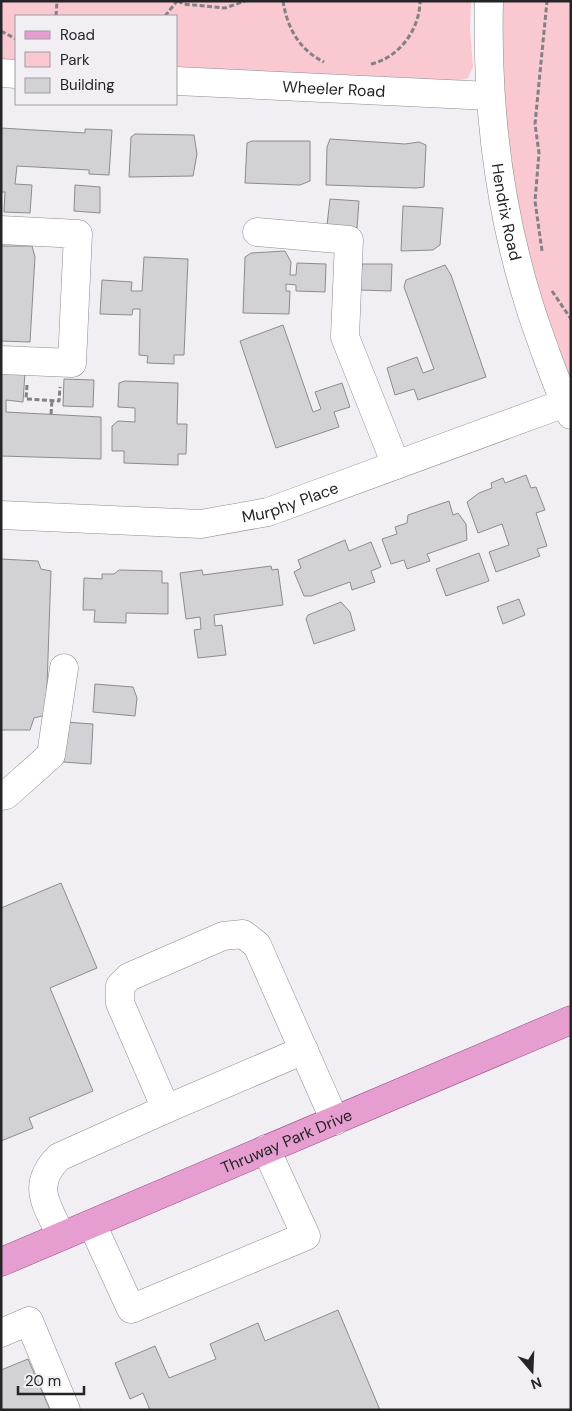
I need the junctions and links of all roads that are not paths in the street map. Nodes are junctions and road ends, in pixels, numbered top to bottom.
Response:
1 (489, 1) edge
2 (1, 73) edge
3 (15, 74) edge
4 (178, 81) edge
5 (490, 96) junction
6 (1, 230) edge
7 (257, 232) dead end
8 (1, 360) edge
9 (568, 409) edge
10 (396, 465) junction
11 (1, 515) edge
12 (64, 668) dead end
13 (1, 796) edge
14 (571, 1020) edge
15 (304, 1050) junction
16 (166, 1109) junction
17 (335, 1121) junction
18 (266, 1149) junction
19 (92, 1224) junction
20 (62, 1236) junction
21 (1, 1262) edge
22 (1, 1333) edge
23 (66, 1410) edge

1 - 5 street, Hendrix Road
2 - 3 street
4 - 5 street, Wheeler Road
5 - 9 street, Hendrix Road
6 - 8 street
7 - 10 street
9 - 10 street, Murphy Place
10 - 11 street, Murphy Place
12 - 13 street
14 - 17 main road, Thruway Park Drive
15 - 16 street
15 - 16 street
15 - 17 street
16 - 20 street
17 - 18 main road, Thruway Park Drive
18 - 19 main road, Thruway Park Drive
18 - 19 street
19 - 20 main road, Thruway Park Drive
20 - 21 main road, Thruway Park Drive
22 - 23 street

